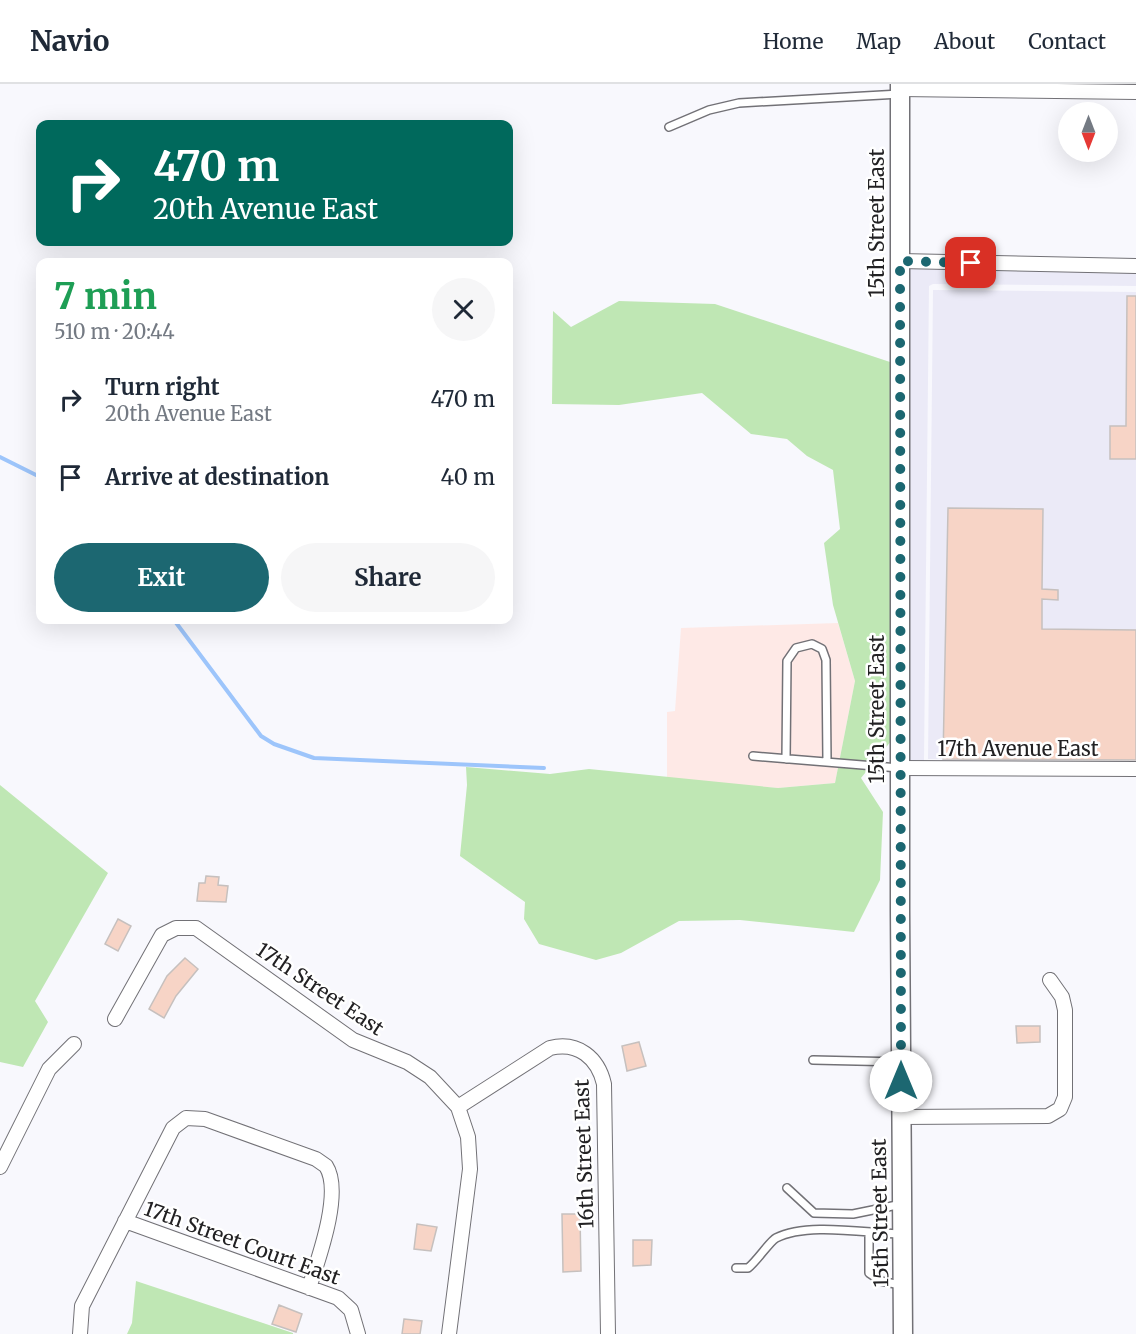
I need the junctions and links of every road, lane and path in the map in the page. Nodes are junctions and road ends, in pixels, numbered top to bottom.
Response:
1 (900, 89) edge
2 (1136, 92) edge
3 (669, 127) dead end
4 (900, 261) junction
5 (1136, 266) edge
6 (753, 756) dead end
7 (786, 759) junction
8 (827, 761) junction
9 (899, 768) junction
10 (1136, 769) edge
11 (1050, 980) dead end
12 (115, 1019) dead end
13 (74, 1044) dead end
14 (813, 1060) dead end
15 (901, 1062) junction
16 (458, 1107) junction
17 (901, 1117) junction
18 (0, 1167) edge
19 (787, 1188) dead end
20 (902, 1204) junction
21 (125, 1221) junction
22 (869, 1233) junction
23 (902, 1234) junction
24 (735, 1268) dead end
25 (903, 1285) junction
26 (309, 1288) junction
27 (80, 1334) edge
28 (358, 1334) edge
29 (449, 1334) edge
30 (608, 1334) edge
31 (903, 1334) edge

1 - 2 street
1 - 3 lane
1 - 4 main road, 15th Street East
4 - 5 street
4 - 9 main road, 15th Street East
6 - 7 lane
7 - 8 lane
7 - 8 lane
8 - 9 lane
9 - 10 street, 17th Avenue East
9 - 15 main road, 15th Street East
11 - 17 street
12 - 16 street, 17th Street East
13 - 18 street
14 - 15 lane
15 - 17 main road, 15th Street East
16 - 29 street, 17th Street East
16 - 30 street, 16th Street East
17 - 20 main road, 15th Street East
19 - 20 lane
20 - 23 main road, 15th Street East
21 - 26 street, 17th Street Court East
21 - 26 street
21 - 27 street
22 - 23 lane
22 - 24 lane
22 - 25 lane
23 - 25 main road, 15th Street East
25 - 31 main road, 15th Street East
26 - 28 street, 17th Street Court East

